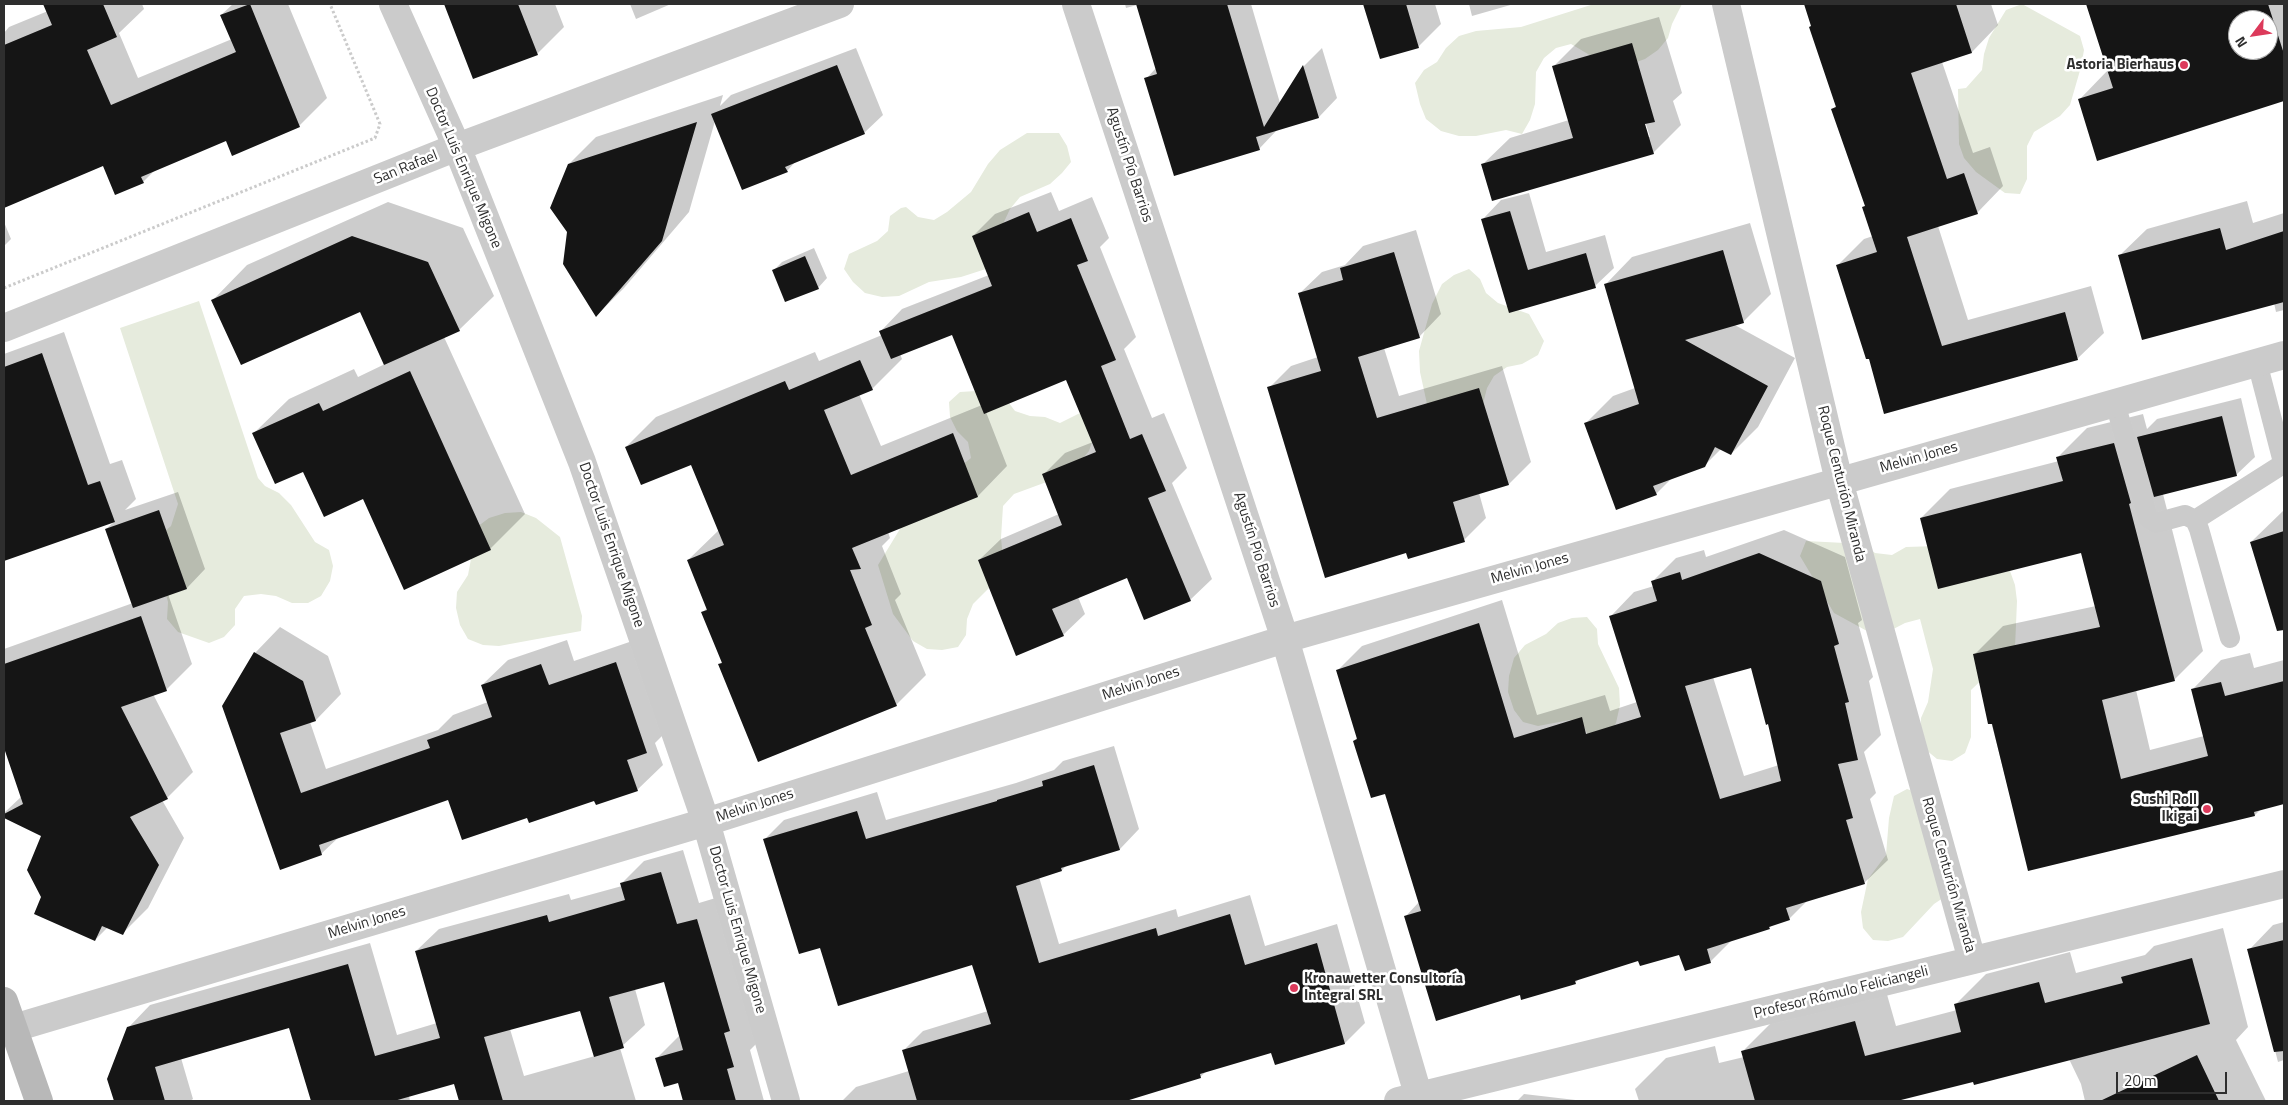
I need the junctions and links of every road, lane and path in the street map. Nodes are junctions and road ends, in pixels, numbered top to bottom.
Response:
1 (330, 4) edge
2 (393, 4) edge
3 (840, 4) edge
4 (1076, 4) edge
5 (1726, 4) edge
6 (457, 147) junction
7 (4, 288) edge
8 (4, 328) edge
9 (2284, 355) edge
10 (2257, 362) junction
11 (2116, 403) junction
12 (2284, 465) edge
13 (1839, 481) junction
14 (2194, 520) junction
15 (2230, 638) dead end
16 (1285, 639) junction
17 (706, 822) junction
18 (2284, 884) edge
19 (1972, 960) junction
20 (4, 1000) edge
21 (8, 1030) edge
22 (1412, 1100) edge
23 (39, 1101) edge
24 (786, 1101) edge

1 - 7 path
2 - 6 street, Doctor Luis Enrique Migone
3 - 6 street, San Rafael
4 - 16 street, Agustín Pío Barrios
5 - 13 street, Roque Centurión Miranda
6 - 8 street, San Rafael
6 - 17 street, Doctor Luis Enrique Migone
9 - 10 street, Melvin Jones
10 - 11 street, Melvin Jones
10 - 12 lane
11 - 13 street, Melvin Jones
11 - 14 lane
12 - 14 lane
13 - 16 street, Melvin Jones
13 - 19 street, Roque Centurión Miranda
14 - 15 lane
16 - 17 street, Melvin Jones
16 - 22 street, Agustín Pío Barrios
17 - 21 street, Melvin Jones
17 - 24 street, Doctor Luis Enrique Migone
18 - 19 street, Profesor Rómulo Feliciangeli
19 - 22 street, Profesor Rómulo Feliciangeli
20 - 21 street
21 - 23 street

